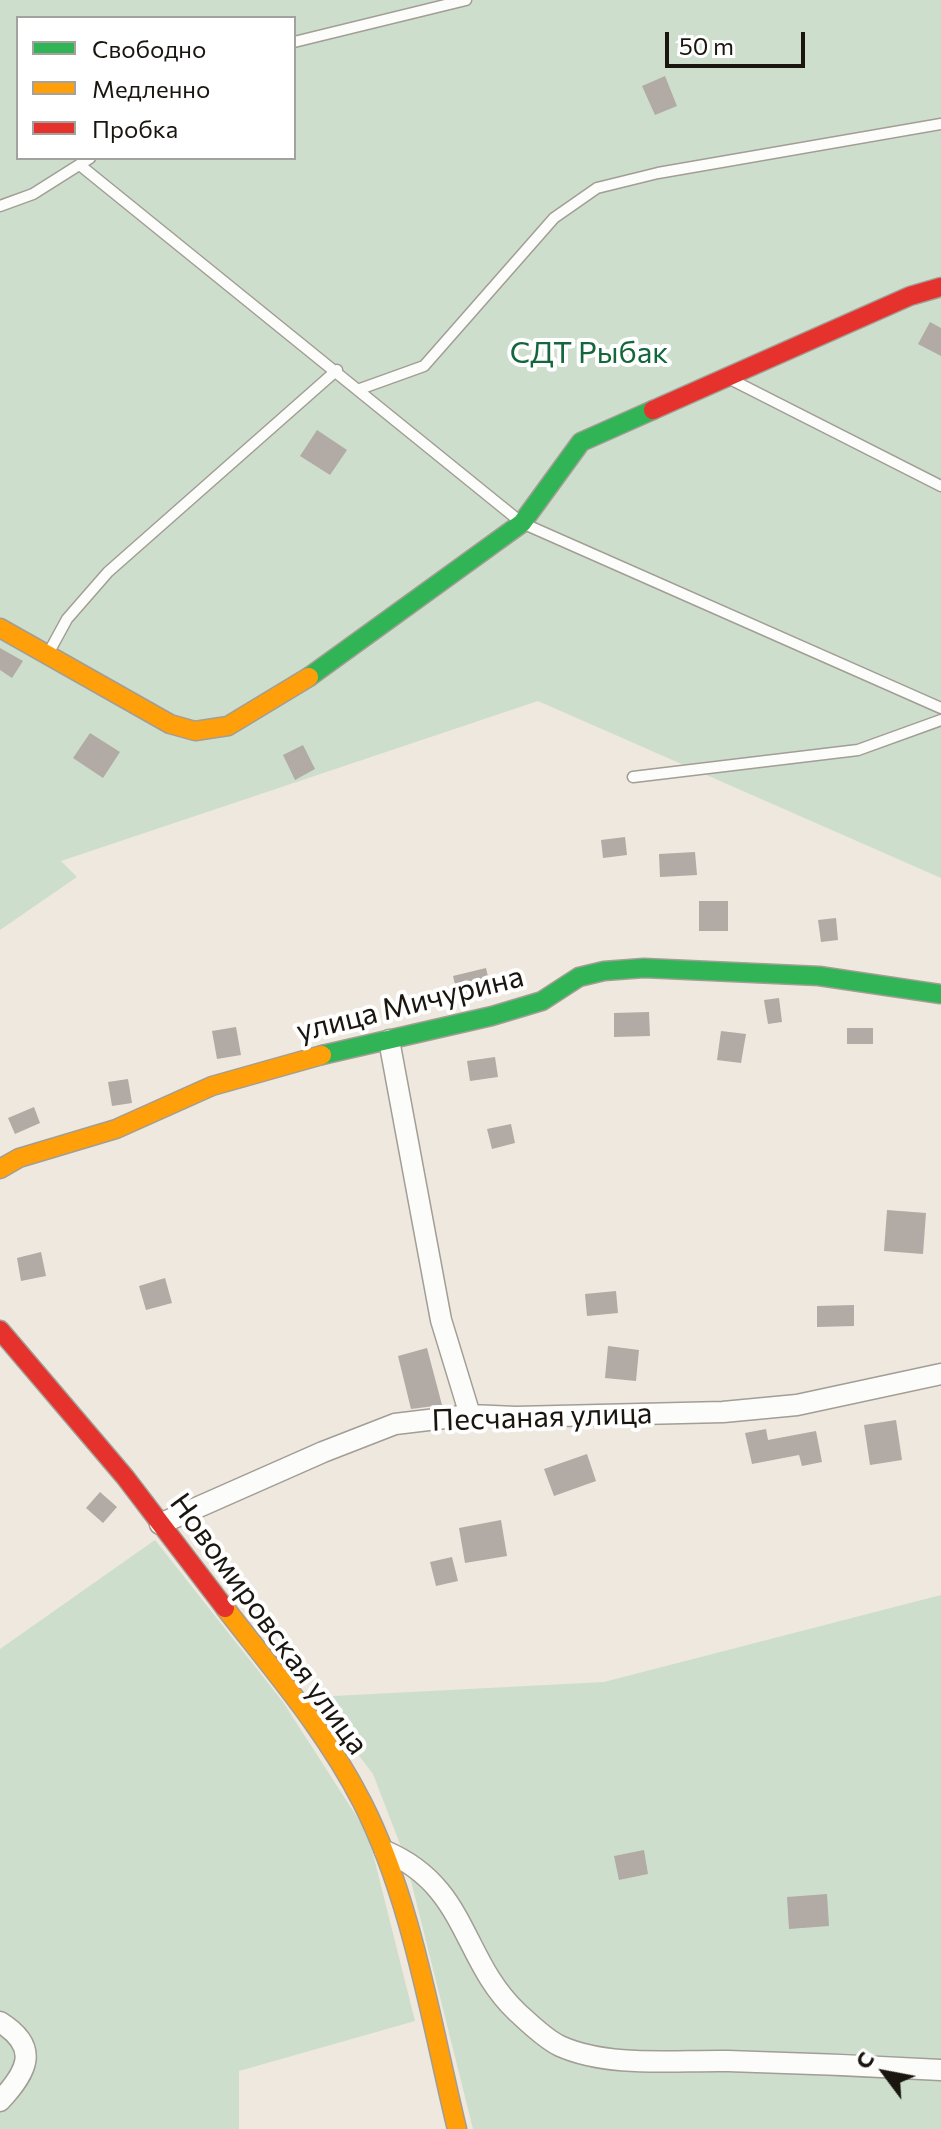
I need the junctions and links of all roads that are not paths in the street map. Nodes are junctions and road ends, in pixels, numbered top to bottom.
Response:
1 (466, 0) edge
2 (296, 42) edge
3 (941, 124) edge
4 (88, 160) edge
5 (81, 166) junction
6 (0, 206) edge
7 (941, 287) edge
8 (337, 370) junction
9 (725, 377) junction
10 (360, 389) junction
11 (941, 486) edge
12 (522, 523) junction
13 (0, 628) edge
14 (46, 657) junction
15 (941, 708) edge
16 (941, 720) edge
17 (633, 777) dead end
18 (941, 994) edge
19 (389, 1040) junction
20 (0, 1169) edge
21 (0, 1330) edge
22 (941, 1374) edge
23 (470, 1415) junction
24 (160, 1524) junction
25 (385, 1851) junction
26 (0, 2022) edge
27 (941, 2070) edge
28 (0, 2101) edge
29 (457, 2129) edge

1 - 2 lane
3 - 10 lane
4 - 5 lane
5 - 6 lane
5 - 8 lane
7 - 9 street
8 - 10 lane
8 - 14 lane
9 - 11 lane
9 - 12 street
10 - 12 lane
12 - 14 street
12 - 15 lane
13 - 14 street
16 - 17 lane
18 - 19 street, улица Мичурина
19 - 20 street, улица Мичурина
19 - 23 street
21 - 24 street, Новомировская улица
22 - 23 street, Песчаная улица
23 - 24 street, Песчаная улица
24 - 25 street, Новомировская улица
25 - 27 street
25 - 29 street, Новомировская улица
26 - 28 street

